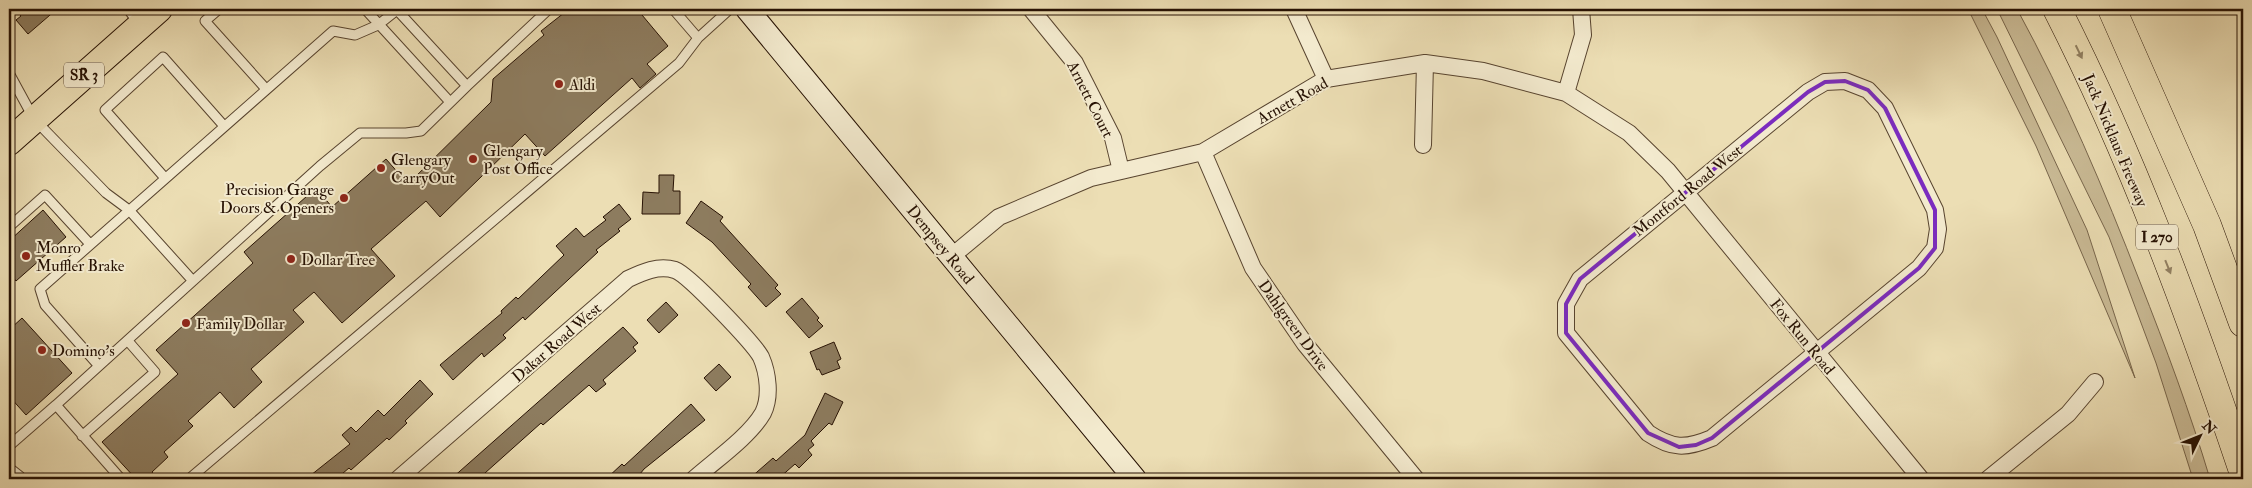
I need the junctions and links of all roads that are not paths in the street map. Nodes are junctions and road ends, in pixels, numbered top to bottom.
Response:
1 (159, 9) edge
2 (219, 9) edge
3 (365, 9) edge
4 (397, 9) edge
5 (549, 9) edge
6 (673, 9) edge
7 (730, 9) edge
8 (747, 9) edge
9 (1031, 9) edge
10 (1294, 9) edge
11 (1581, 9) edge
12 (2057, 9) edge
13 (2112, 9) edge
14 (2127, 9) edge
15 (134, 17) edge
16 (378, 24) junction
17 (698, 38) junction
18 (1425, 63) junction
19 (10, 76) edge
20 (1326, 79) junction
21 (467, 86) junction
22 (266, 89) junction
23 (1566, 94) junction
24 (450, 102) junction
25 (34, 119) junction
26 (224, 126) junction
27 (9, 142) edge
28 (1423, 145) dead end
29 (1204, 152) junction
30 (1120, 171) junction
31 (165, 178) junction
32 (1685, 191) junction
33 (128, 210) junction
34 (2207, 225) junction
35 (9, 227) edge
36 (90, 244) junction
37 (951, 257) junction
38 (193, 281) junction
39 (2243, 323) edge
40 (128, 341) junction
41 (1816, 352) junction
42 (99, 366) junction
43 (2095, 382) dead end
44 (56, 405) junction
45 (82, 436) junction
46 (9, 446) edge
47 (2243, 471) edge
48 (9, 472) edge
49 (18, 479) edge
50 (121, 479) edge
51 (189, 479) edge
52 (398, 479) edge
53 (694, 479) edge
54 (1134, 479) edge
55 (1416, 479) edge
56 (1921, 479) edge
57 (1988, 479) edge

1 - 15 main road, SR 3
2 - 22 lane
3 - 16 lane
4 - 16 lane
4 - 21 lane
5 - 21 lane
6 - 17 lane
7 - 17 lane
8 - 37 main road, Dempsey Road
9 - 30 street, Arnett Court
10 - 20 street
11 - 23 street
12 -> 47 highway, Jack Nicklaus Freeway / I 270
13 - 34 highway
14 - 34 highway
15 - 25 main road, SR 3
16 - 22 lane
16 - 24 lane
17 - 51 lane
18 - 20 street, Arnett Road
18 - 23 street, Arnett Road
18 - 28 street
19 - 25 lane
20 - 29 street, Arnett Road
21 - 24 lane
22 - 26 lane
23 - 32 street, Arnett Road
24 - 38 lane
25 - 27 main road, SR 3
25 - 33 lane
26 - 31 lane
26 - 31 lane
29 - 30 street, Arnett Road
29 - 55 street, Dahlgreen Drive
30 - 37 street, Arnett Road
31 - 33 lane
32 - 41 street, Fox Run Road
32 - 41 street, Montford Road West
32 - 41 street, Montford Road West
33 - 36 lane
33 - 38 lane
34 - 39 highway
35 - 36 lane
36 - 42 lane
37 - 54 main road, Dempsey Road
38 - 40 lane
40 - 42 lane
40 - 45 lane
41 - 56 street, Fox Run Road
42 - 44 lane
43 - 57 street
44 - 45 lane
44 - 46 lane
45 - 50 lane
48 - 49 street
52 - 53 street, Dakar Road West

